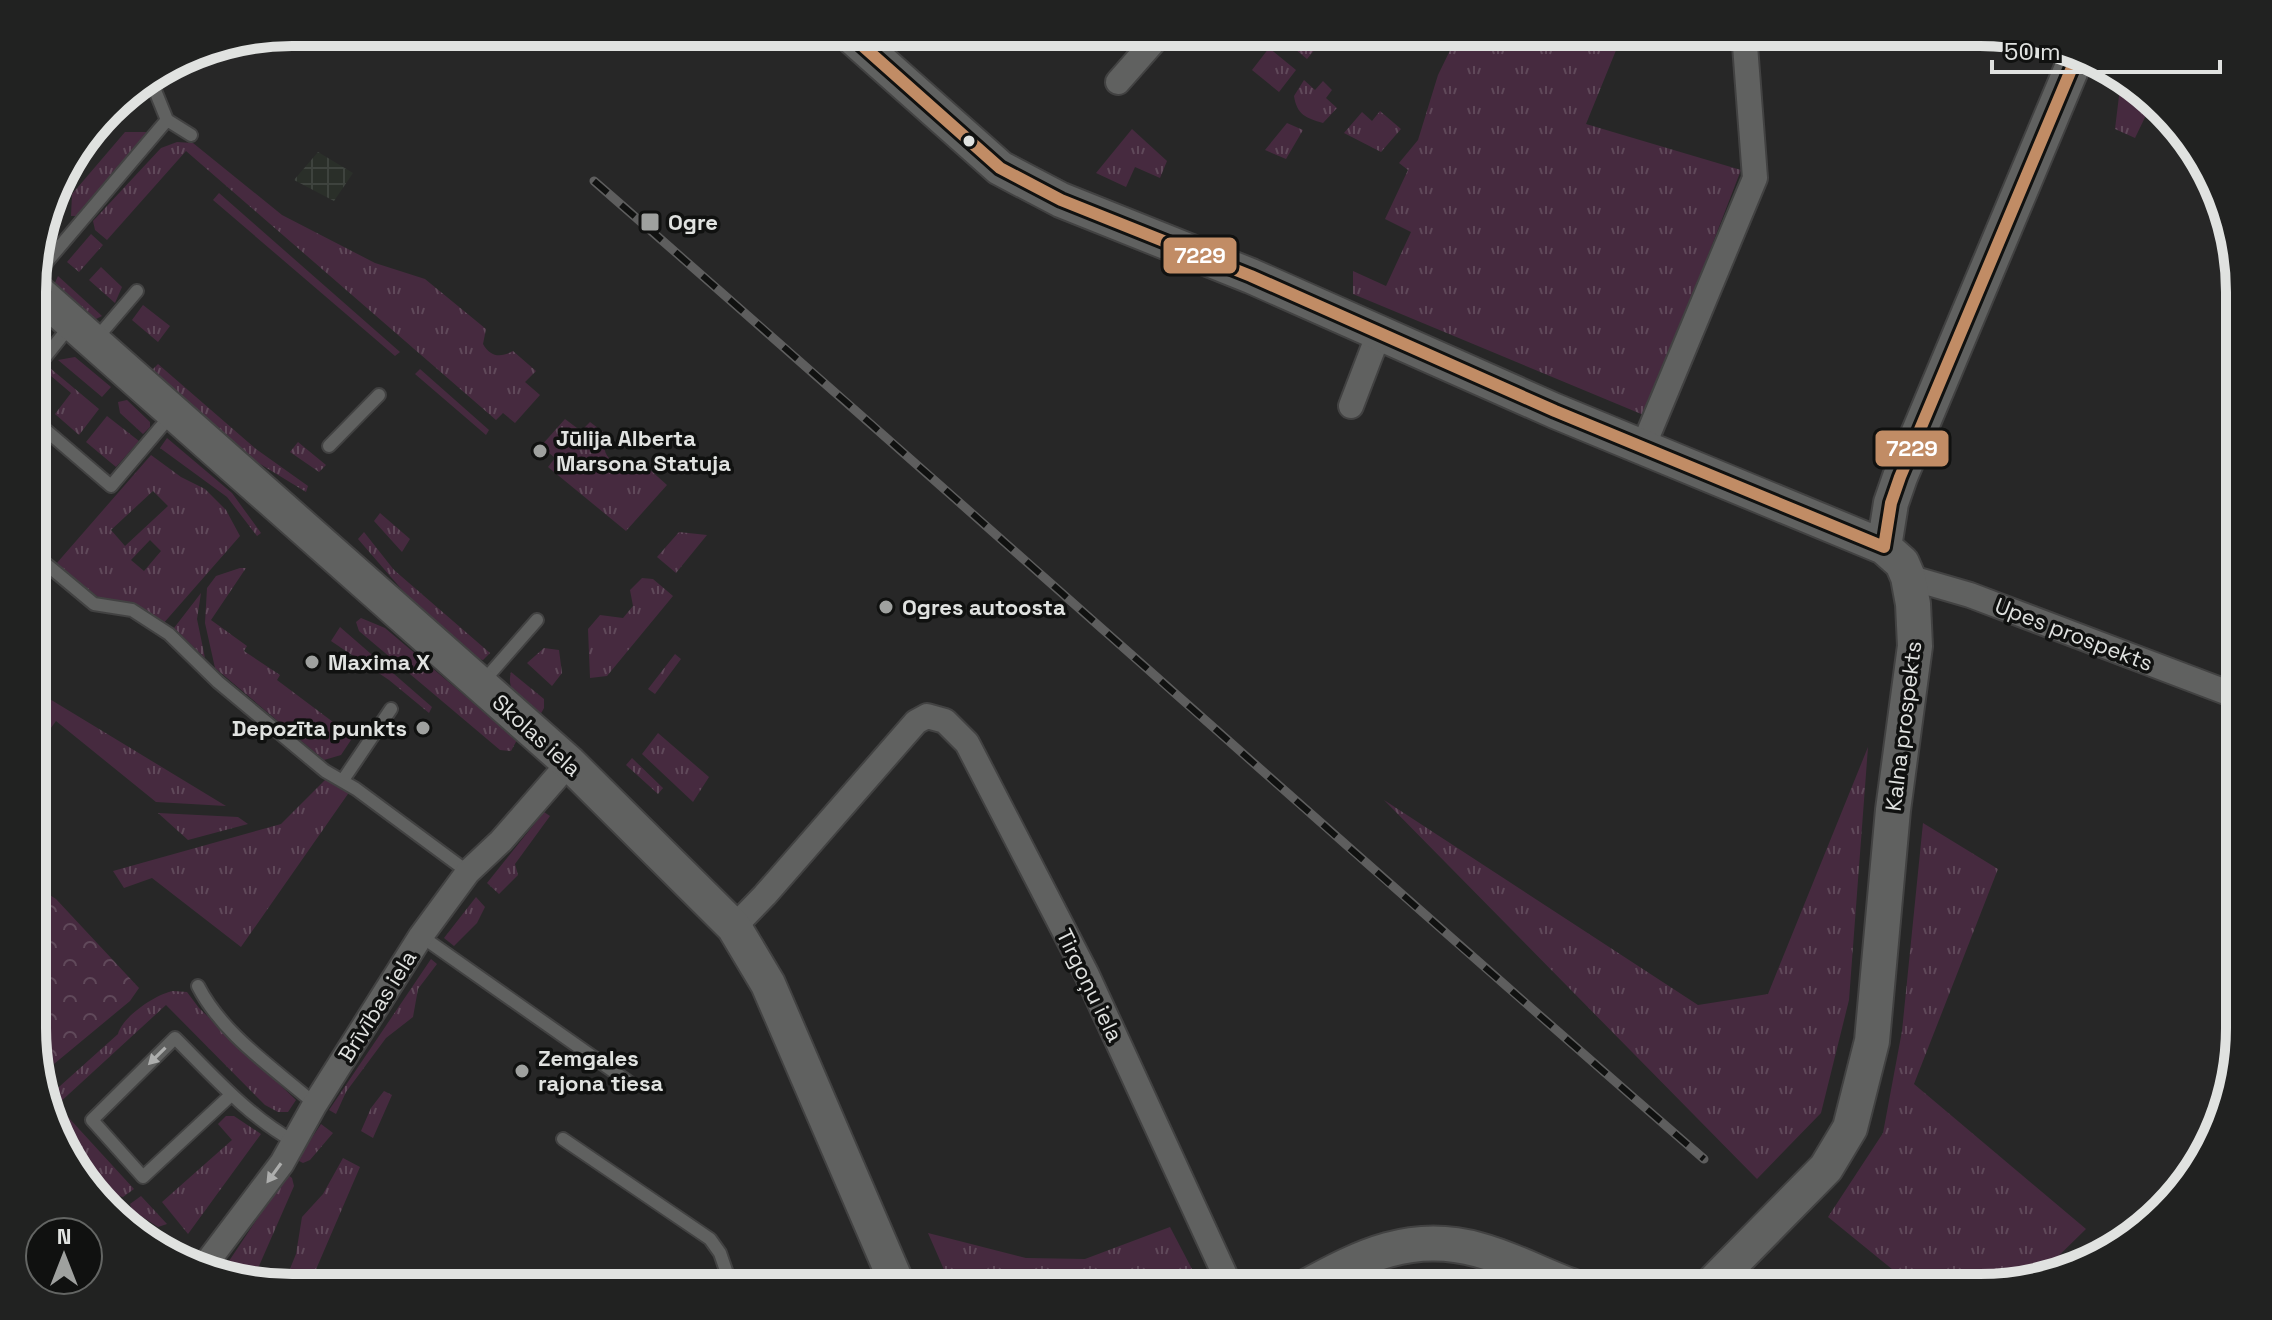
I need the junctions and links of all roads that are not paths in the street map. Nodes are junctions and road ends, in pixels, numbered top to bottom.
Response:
1 (1149, 46) edge
2 (1745, 46) edge
3 (863, 47) edge
4 (2073, 65) edge
5 (1118, 82) dead end
6 (154, 88) edge
7 (167, 120) junction
8 (191, 135) dead end
9 (48, 261) edge
10 (137, 291) dead end
11 (46, 300) edge
12 (83, 332) junction
13 (1379, 333) junction
14 (46, 361) edge
15 (379, 395) dead end
16 (1351, 406) dead end
17 (174, 411) junction
18 (46, 430) edge
19 (329, 446) dead end
20 (1643, 447) junction
21 (1884, 547) junction
22 (46, 564) edge
23 (1908, 577) junction
24 (537, 620) dead end
25 (481, 684) junction
26 (2225, 692) edge
27 (391, 709) dead end
28 (569, 763) junction
29 (343, 780) junction
30 (468, 872) junction
31 (734, 927) junction
32 (421, 936) junction
33 (198, 986) dead end
34 (630, 1083) dead end
35 (231, 1095) junction
36 (315, 1104) junction
37 (563, 1139) dead end
38 (293, 1141) junction
39 (209, 1259) edge
40 (1224, 1273) edge
41 (1333, 1273) edge
42 (1539, 1273) edge
43 (1724, 1273) edge
44 (727, 1274) edge
45 (893, 1274) edge

1 - 5 street
2 - 20 street
3 - 13 main road
4 - 21 main road
6 - 7 lane
7 - 8 lane
7 - 9 lane
10 - 12 lane
11 - 12 main road, Skolas iela
12 - 14 lane
12 - 17 main road, Skolas iela
13 - 16 street
13 - 20 main road
15 - 19 lane
17 - 18 lane
17 - 25 main road, Skolas iela
20 - 21 main road
21 - 23 main road
22 - 29 lane
23 - 26 street, Upes prospekts
23 - 43 main road, Kalna prospekts
24 - 25 lane
25 - 28 main road, Skolas iela
27 - 29 lane
28 - 30 street, Brīvības iela
28 - 31 main road, Skolas iela
29 - 30 lane
30 - 32 street, Brīvības iela
31 - 40 street, Tirgoņu iela
31 - 45 main road, Skolas iela
32 - 34 lane
32 - 36 street, Brīvības iela
33 - 36 lane
35 -> 35 lane
35 - 38 lane
36 - 38 street, Brīvības iela
37 - 44 lane
38 -> 39 street, Brīvības iela
41 - 42 main road

